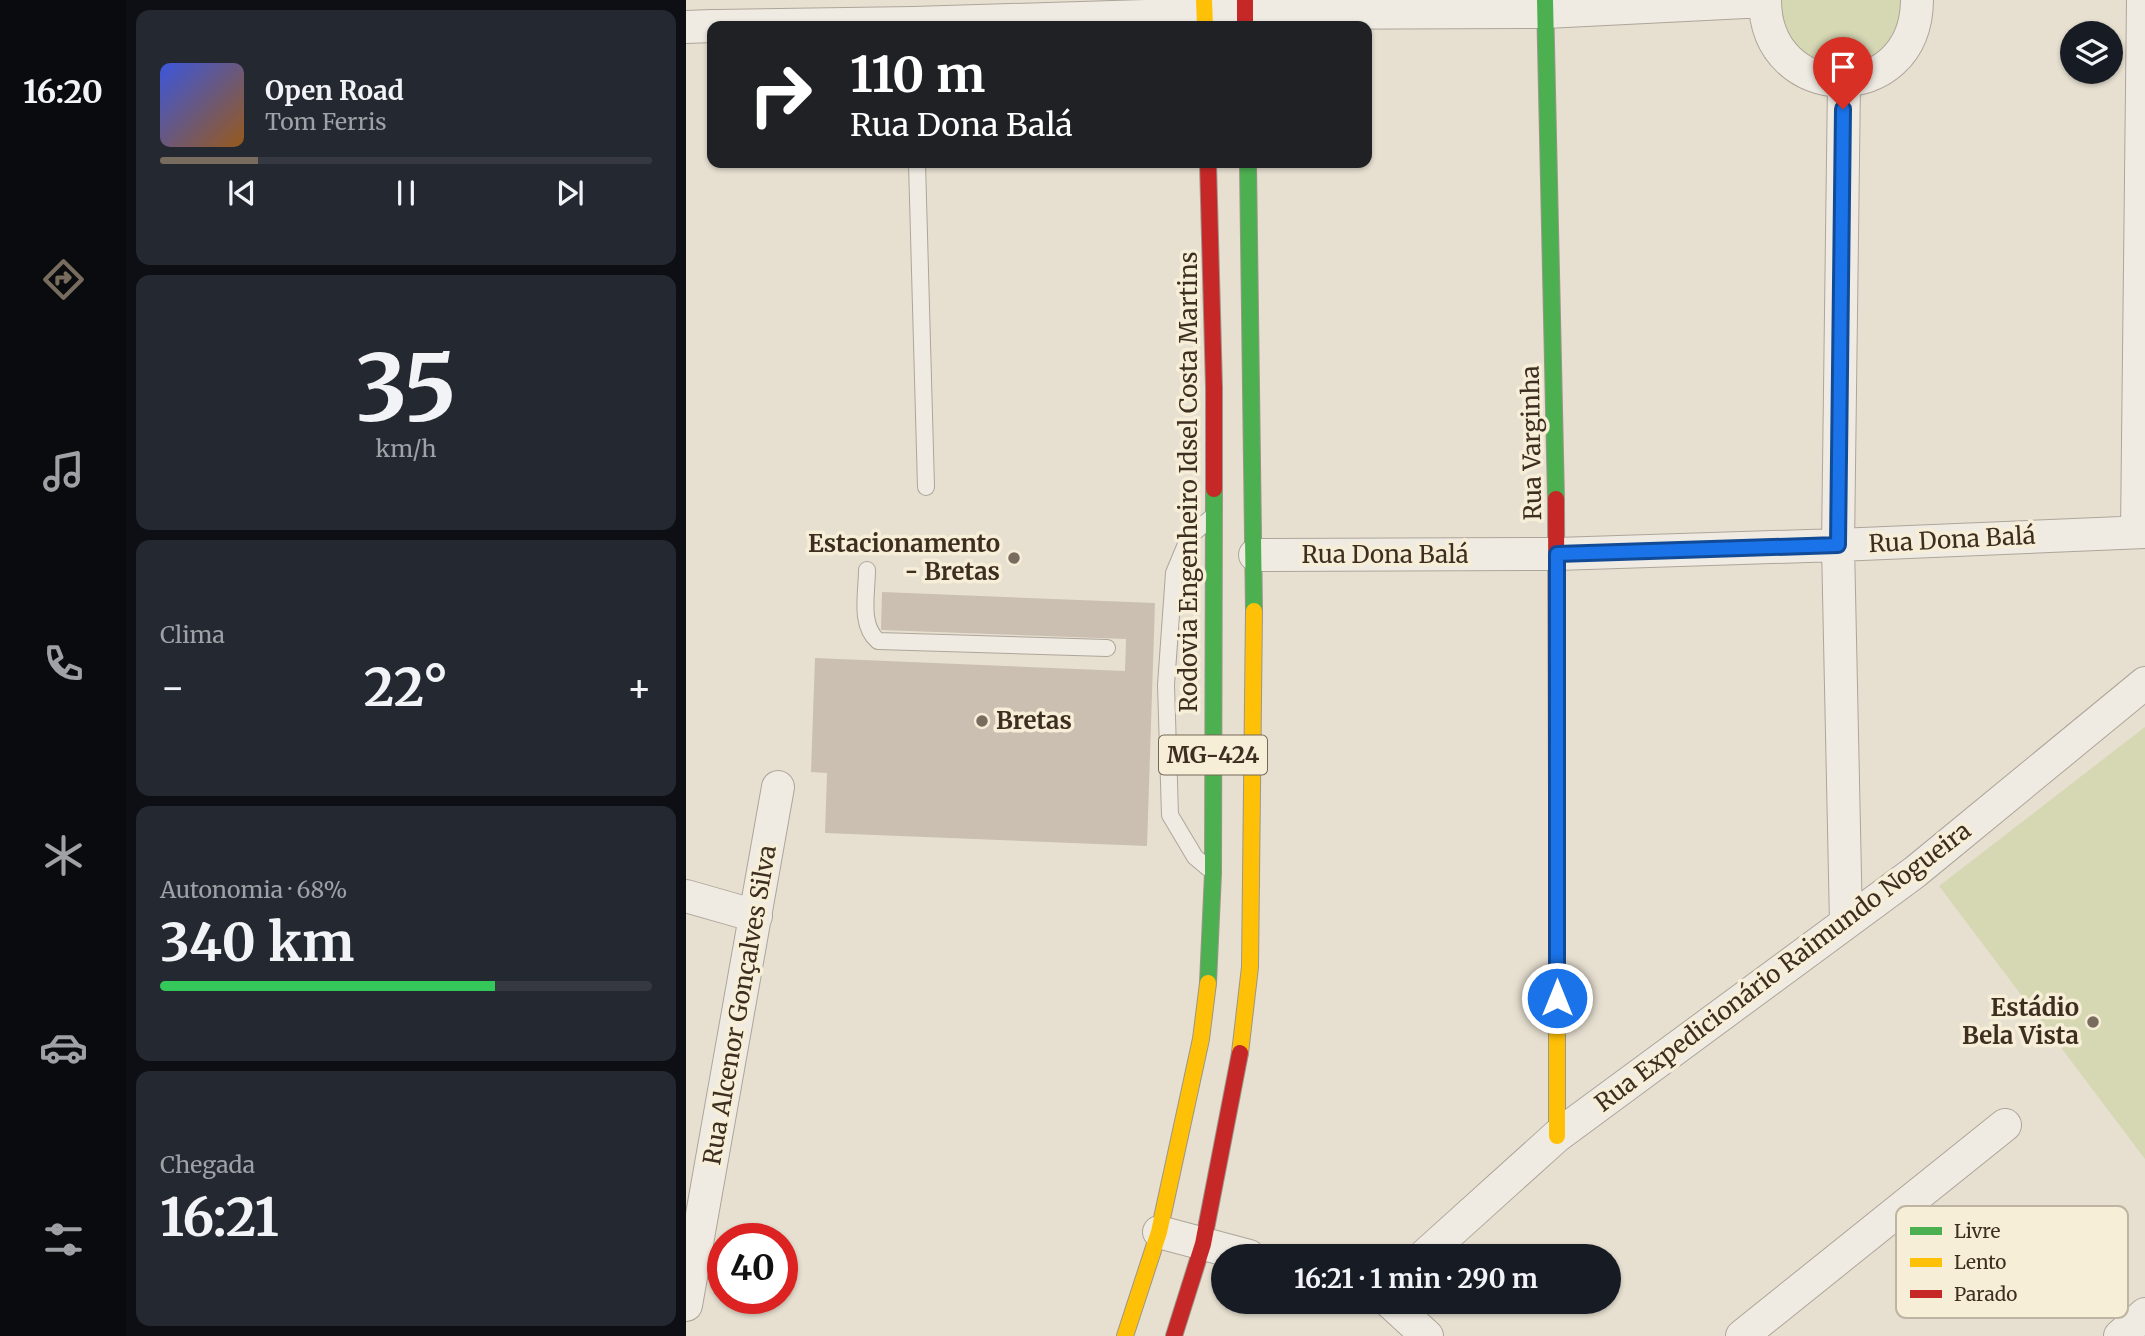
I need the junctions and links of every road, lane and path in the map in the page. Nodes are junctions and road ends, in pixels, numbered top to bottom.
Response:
1 (1765, 0) edge
2 (1917, 0) edge
3 (2143, 0) edge
4 (1546, 6) edge
5 (1205, 13) edge
6 (1245, 13) edge
7 (913, 17) edge
8 (825, 21) edge
9 (707, 26) edge
10 (686, 27) edge
11 (1844, 82) junction
12 (917, 168) edge
13 (1208, 168) edge
14 (1248, 168) edge
15 (926, 487) dead end
16 (1213, 517) junction
17 (2141, 532) edge
18 (1838, 545) junction
19 (1557, 554) junction
20 (1255, 555) junction
21 (867, 570) dead end
22 (1107, 648) dead end
23 (2145, 683) edge
24 (778, 787) dead end
25 (1213, 873) junction
26 (686, 896) edge
27 (756, 916) junction
28 (1846, 923) junction
29 (2005, 1125) dead end
30 (1558, 1136) junction
31 (1904, 1206) edge
32 (1896, 1212) edge
33 (1159, 1232) junction
34 (1203, 1244) junction
35 (1437, 1244) edge
36 (1211, 1246) edge
37 (686, 1305) edge
38 (1403, 1314) edge
39 (2145, 1314) edge
40 (1125, 1336) edge
41 (1174, 1336) edge
42 (1427, 1336) edge
43 (1742, 1336) edge
44 (2120, 1336) edge

1 - 4 street
1 - 11 street
2 - 11 street
3 - 17 street
4 - 6 street
4 - 19 main road, Rua Varginha
5 - 6 street
5 - 7 street
7 - 8 street
9 - 10 street
11 - 18 street
12 - 15 lane
13 - 16 main road, Rodovia Engenheiro Idsel Costa Martins / MG-424
14 - 20 main road, MG-424
16 - 25 main road, Rodovia Engenheiro Idsel Costa Martins / MG-424
16 - 25 lane
17 - 18 street, Rua Dona Balá
18 - 19 street, Rua Dona Balá
18 - 28 street
19 - 20 street, Rua Dona Balá
19 - 30 main road, Rua Varginha
20 - 34 main road, MG-424
21 - 22 lane
23 - 28 street, Rua Expedicionário Raimundo Nogueira
24 - 27 street, Rua Alcenor Gonçalves Silva
25 - 33 main road, Rodovia Engenheiro Idsel Costa Martins / MG-424
26 - 27 street
27 - 37 street, Rua Alcenor Gonçalves Silva
28 - 30 street, Rua Expedicionário Raimundo Nogueira
29 - 31 street
30 - 35 street, Rua Expedicionário Raimundo Nogueira
32 - 43 street
33 - 34 street
33 - 40 main road, Rodovia Engenheiro Idsel Costa Martins / MG-424
34 - 36 street
34 - 41 main road, MG-424
38 - 42 street
39 - 44 street

